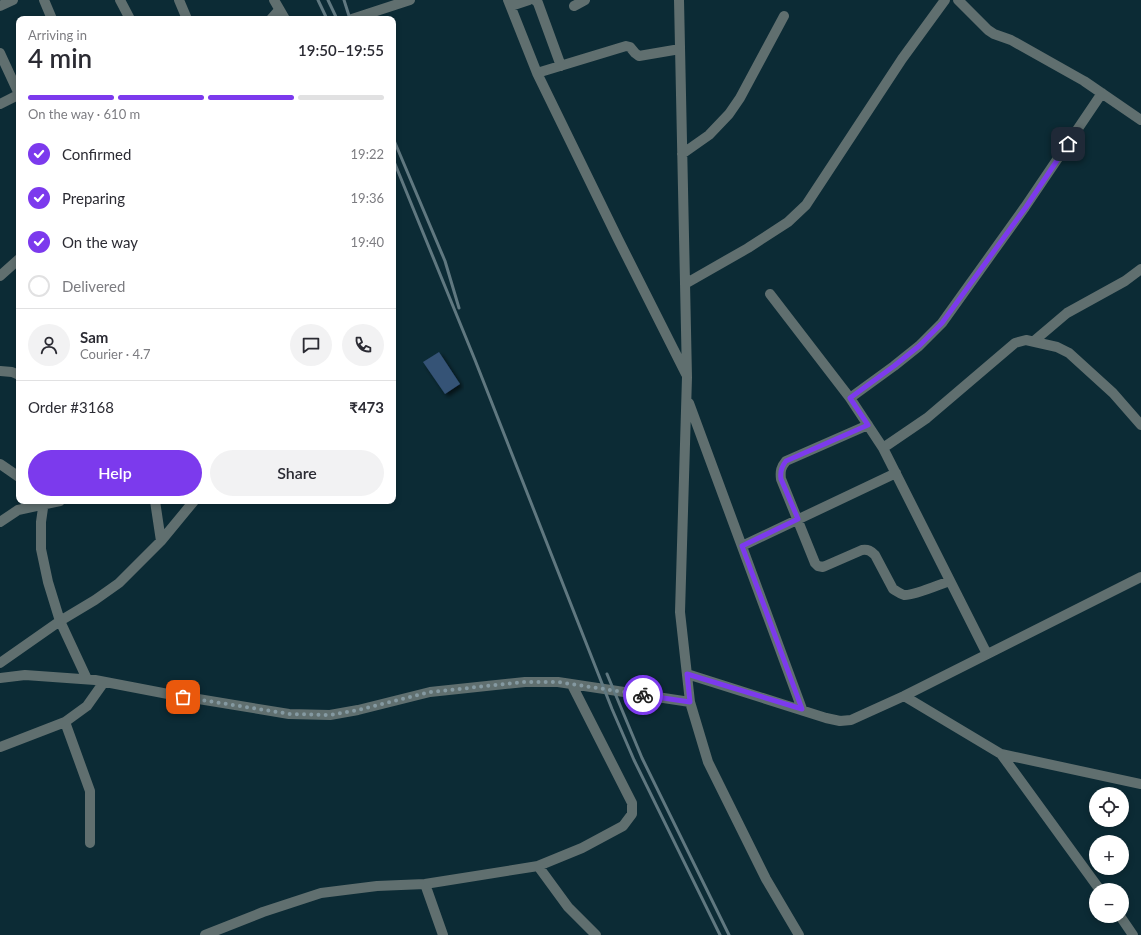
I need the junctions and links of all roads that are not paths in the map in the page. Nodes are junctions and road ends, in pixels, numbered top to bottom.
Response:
1 (13, 0) edge
2 (44, 0) edge
3 (120, 0) edge
4 (179, 0) edge
5 (274, 0) edge
6 (410, 0) edge
7 (529, 0) edge
8 (536, 0) edge
9 (585, 0) edge
10 (679, 0) edge
11 (945, 0) edge
12 (958, 0) edge
13 (510, 3) edge
14 (0, 6) edge
15 (574, 6) dead end
16 (279, 10) junction
17 (51, 16) edge
18 (128, 16) edge
19 (186, 16) edge
20 (274, 16) edge
21 (283, 16) edge
22 (361, 16) edge
23 (784, 16) dead end
24 (680, 49) junction
25 (0, 53) edge
26 (561, 66) junction
27 (537, 73) junction
28 (16, 88) edge
29 (1102, 94) junction
30 (16, 96) edge
31 (0, 104) edge
32 (1141, 120) edge
33 (682, 154) junction
34 (16, 262) edge
35 (1141, 269) edge
36 (0, 276) edge
37 (685, 284) junction
38 (770, 294) dead end
39 (1034, 341) junction
40 (0, 371) edge
41 (16, 374) edge
42 (687, 377) junction
43 (687, 398) junction
44 (850, 398) junction
45 (868, 425) junction
46 (1141, 425) edge
47 (883, 448) junction
48 (0, 464) edge
49 (896, 473) junction
50 (16, 475) edge
51 (38, 504) edge
52 (44, 504) edge
53 (155, 504) edge
54 (192, 504) edge
55 (798, 519) junction
56 (0, 522) edge
57 (161, 541) junction
58 (742, 546) junction
59 (1141, 577) edge
60 (950, 581) junction
61 (60, 621) junction
62 (987, 654) junction
63 (0, 663) edge
64 (687, 674) junction
65 (0, 678) edge
66 (87, 680) junction
67 (104, 682) junction
68 (572, 685) junction
69 (904, 696) junction
70 (690, 702) junction
71 (802, 709) junction
72 (65, 722) junction
73 (0, 747) edge
74 (1001, 754) junction
75 (1141, 784) edge
76 (90, 843) dead end
77 (538, 866) junction
78 (1095, 883) edge
79 (425, 884) junction
80 (1125, 923) edge
81 (205, 935) edge
82 (443, 935) edge
83 (596, 935) edge
84 (799, 935) edge
85 (1134, 935) edge

1 - 14 street
2 - 17 street
3 - 18 street
4 - 19 street
5 - 16 street
6 - 22 street
7 - 13 street
8 - 26 street
9 - 15 street
10 - 24 street
11 - 37 street
12 - 29 street
13 - 27 street
16 - 20 street
16 - 21 street
23 - 33 street
24 - 26 street
24 - 33 street
25 - 28 street
26 - 27 street
27 - 42 street
29 - 32 street
29 - 44 street
30 - 31 street
33 - 37 street
34 - 36 street
35 - 39 street
37 - 42 street
38 - 44 street
39 - 46 street
39 - 47 street
40 - 41 street
42 - 43 street
43 - 58 street
43 - 64 street
44 - 45 street
45 - 47 street
45 - 55 street
47 - 49 street
48 - 50 street
49 - 55 street
49 - 60 street
51 - 56 street
52 - 61 street
53 - 57 street
54 - 57 street
55 - 58 street
55 - 60 street
57 - 61 street
58 - 71 street
59 - 62 street
60 - 62 street
61 - 63 street
61 - 66 street
62 - 69 street
64 - 70 street
64 - 71 street
65 - 66 street
66 - 67 street
67 - 68 street
67 - 72 street
68 - 70 street
68 - 77 street
69 - 71 street
69 - 74 street
70 - 84 street
72 - 73 street
72 - 76 street
74 - 75 street
74 - 78 street
77 - 79 street
77 - 83 street
79 - 81 street
79 - 82 street
80 - 85 street

